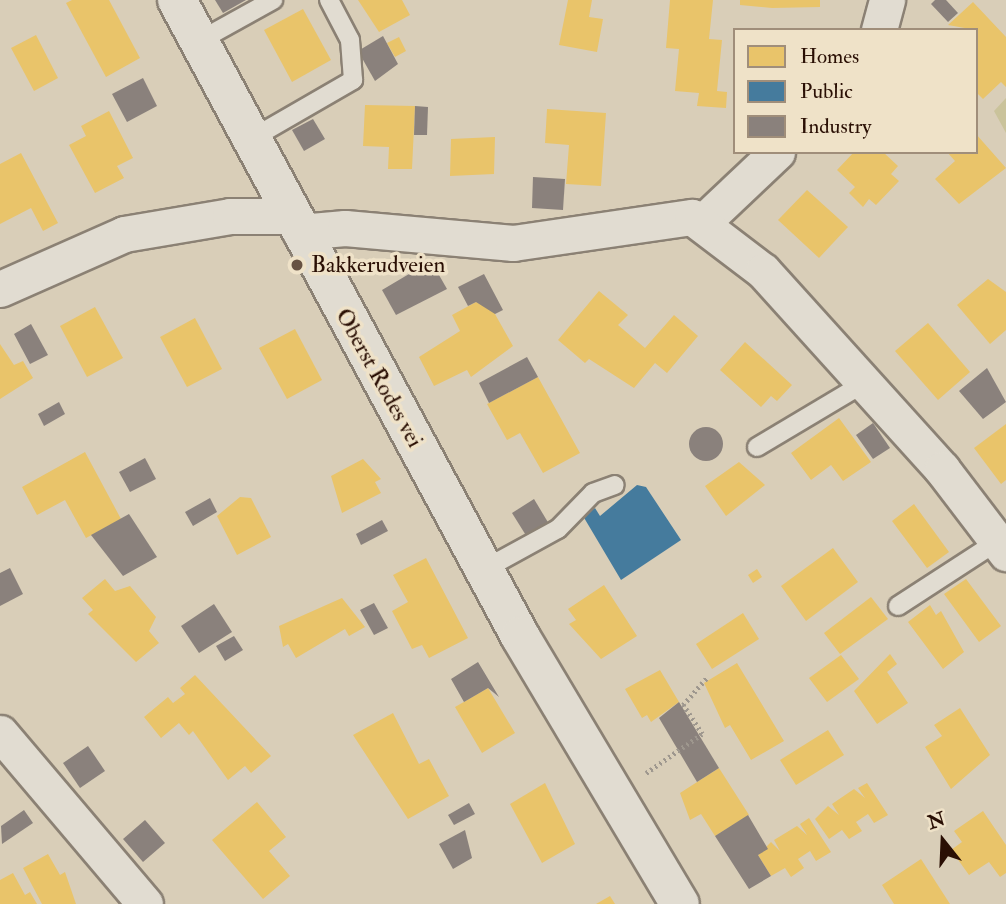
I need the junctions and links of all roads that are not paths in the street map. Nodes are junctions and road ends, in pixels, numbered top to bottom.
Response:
1 (177, 0) edge
2 (273, 0) edge
3 (329, 0) edge
4 (887, 0) edge
5 (880, 28) edge
6 (199, 41) junction
7 (251, 139) junction
8 (775, 154) edge
9 (704, 222) junction
10 (296, 224) junction
11 (0, 289) edge
12 (866, 382) junction
13 (757, 447) dead end
14 (615, 485) dead end
15 (1002, 547) edge
16 (484, 570) junction
17 (898, 606) dead end
18 (0, 733) edge
19 (145, 904) edge
20 (680, 904) edge

1 - 6 street, Oberst Rodes vei
2 - 6 lane
3 - 7 lane
4 - 5 street
6 - 7 street, Oberst Rodes vei
7 - 10 street, Oberst Rodes vei
8 - 9 street
9 - 10 street
9 - 12 street
10 - 11 street
10 - 16 street, Oberst Rodes vei
12 - 13 lane
12 - 15 street
14 - 16 lane
15 - 17 lane
16 - 20 street, Oberst Rodes vei
18 - 19 street

